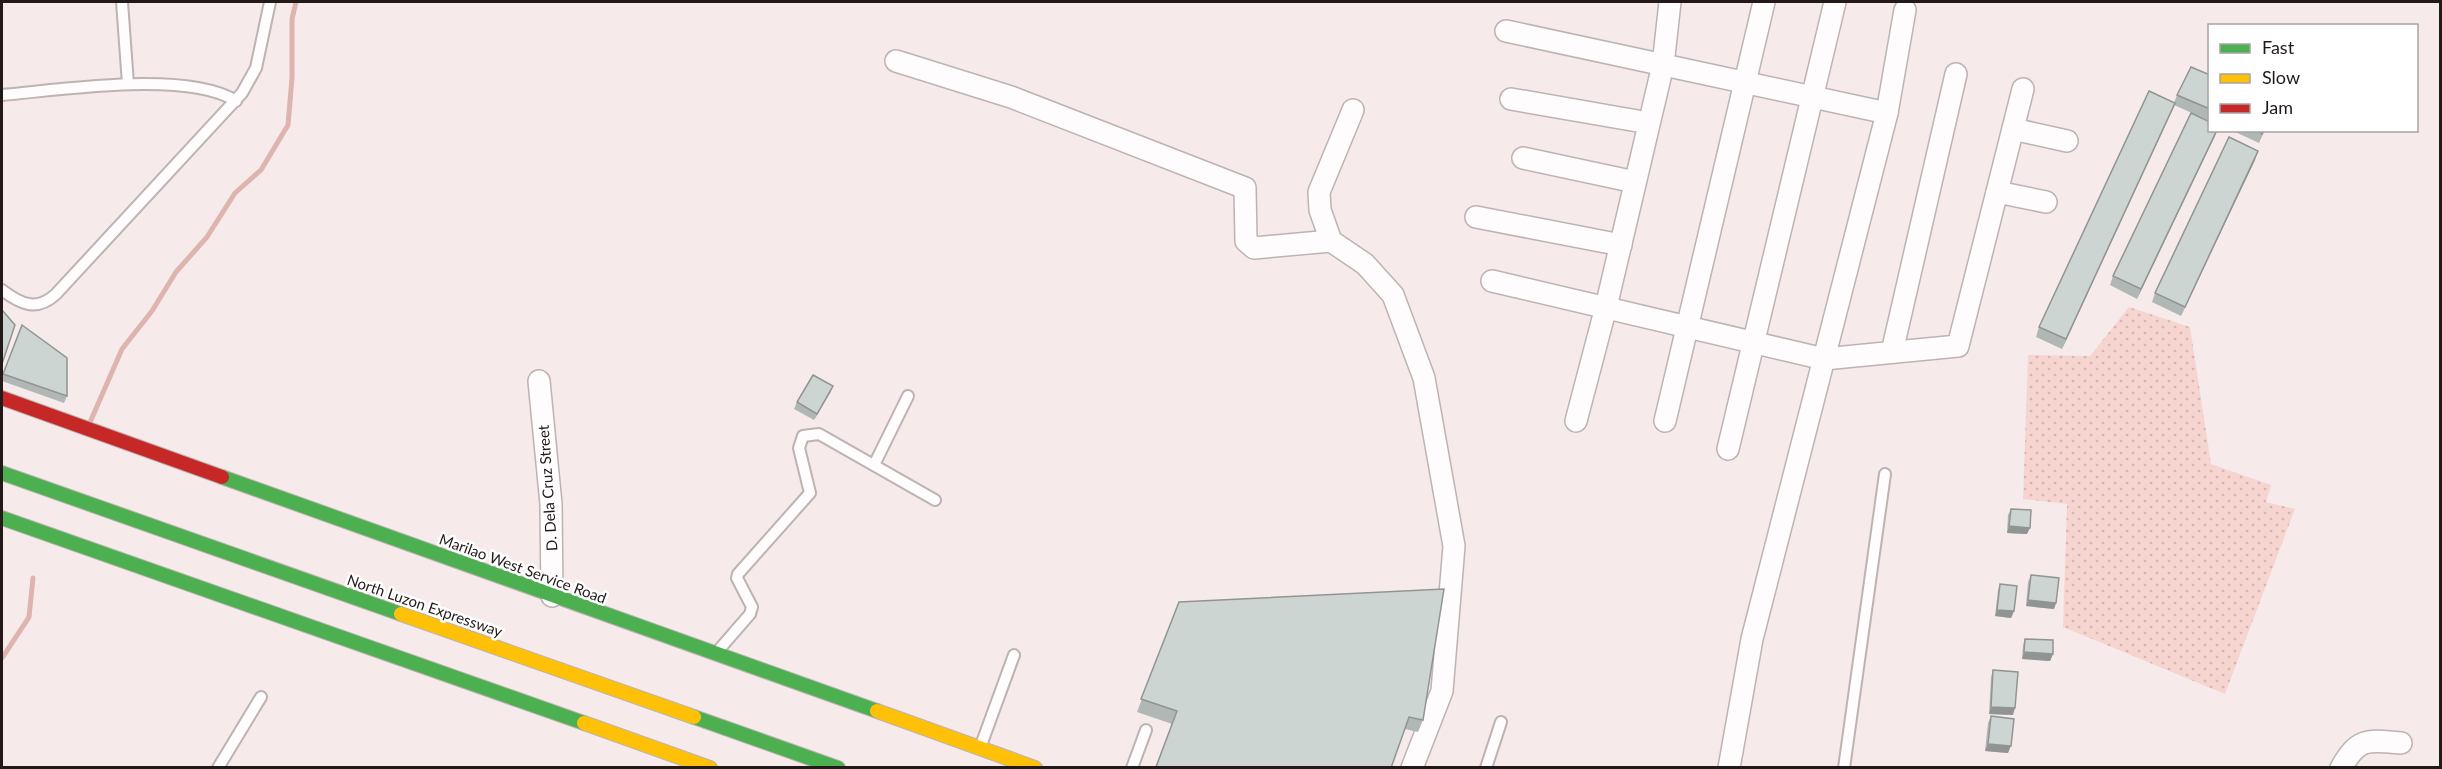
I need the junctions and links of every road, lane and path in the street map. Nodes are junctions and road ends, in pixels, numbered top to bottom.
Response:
1 (122, 2) edge
2 (270, 2) edge
3 (1670, 2) edge
4 (1764, 2) edge
5 (1835, 2) edge
6 (1905, 10) dead end
7 (1506, 31) dead end
8 (896, 61) dead end
9 (1663, 65) junction
10 (1956, 74) dead end
11 (1746, 83) junction
12 (128, 84) junction
13 (2023, 89) dead end
14 (2, 95) edge
15 (1812, 97) junction
16 (1511, 99) dead end
17 (236, 101) junction
18 (1353, 110) dead end
19 (1887, 113) junction
20 (1649, 123) junction
21 (2013, 129) junction
22 (2067, 141) dead end
23 (1523, 158) dead end
24 (1635, 182) junction
25 (1997, 192) junction
26 (2046, 202) dead end
27 (1476, 217) dead end
28 (1331, 241) junction
29 (1621, 245) junction
30 (1492, 281) dead end
31 (2, 290) edge
32 (1606, 307) junction
33 (1687, 328) junction
34 (1753, 343) junction
35 (1892, 352) junction
36 (1824, 359) junction
37 (539, 381) dead end
38 (908, 396) dead end
39 (2, 398) edge
40 (1576, 421) dead end
41 (1665, 421) dead end
42 (1728, 449) dead end
43 (874, 465) junction
44 (2, 473) edge
45 (1885, 474) dead end
46 (935, 500) dead end
47 (2, 518) edge
48 (552, 596) junction
49 (715, 655) junction
50 (1014, 655) dead end
51 (261, 697) dead end
52 (1501, 722) dead end
53 (1146, 730) dead end
54 (2401, 743) dead end
55 (980, 748) junction
56 (218, 768) edge
57 (710, 768) edge
58 (838, 768) edge
59 (1035, 768) edge
60 (1132, 768) edge
61 (1412, 768) edge
62 (1486, 768) edge
63 (1729, 768) edge
64 (1844, 768) edge
65 (2341, 768) edge

1 - 12 lane
2 - 17 lane
3 - 9 street
4 - 11 street
5 - 15 street
6 - 19 street
7 - 9 street
8 - 28 street
9 - 11 street
9 - 20 street
10 - 35 street
11 - 15 street
11 - 33 street
12 - 14 lane
12 - 17 lane
13 - 21 street
15 - 19 street
15 - 34 street
16 - 20 street
17 - 31 lane
18 - 28 street
19 - 36 street
20 - 24 street
21 - 22 street
21 - 25 street
23 - 24 street
24 - 29 street
25 - 26 street
25 - 35 street
27 - 29 street
28 - 61 street
29 - 32 street
30 - 32 street
32 - 33 street
32 - 40 street
33 - 34 street
33 - 41 street
34 - 36 street
34 - 42 street
35 - 36 street
36 - 63 street
37 - 48 street, D. Dela Cruz Street
38 - 43 lane
39 - 48 main road, Marilao West Service Road
43 - 46 lane
43 - 49 lane
44 - 58 main road, North Luzon Expressway
45 - 64 lane
47 - 57 main road
48 - 49 main road, Marilao West Service Road
49 - 55 main road, Marilao West Service Road
50 - 55 lane
51 - 56 lane
52 - 62 lane
53 - 60 lane
54 - 65 street
55 - 59 main road, Marilao West Service Road

